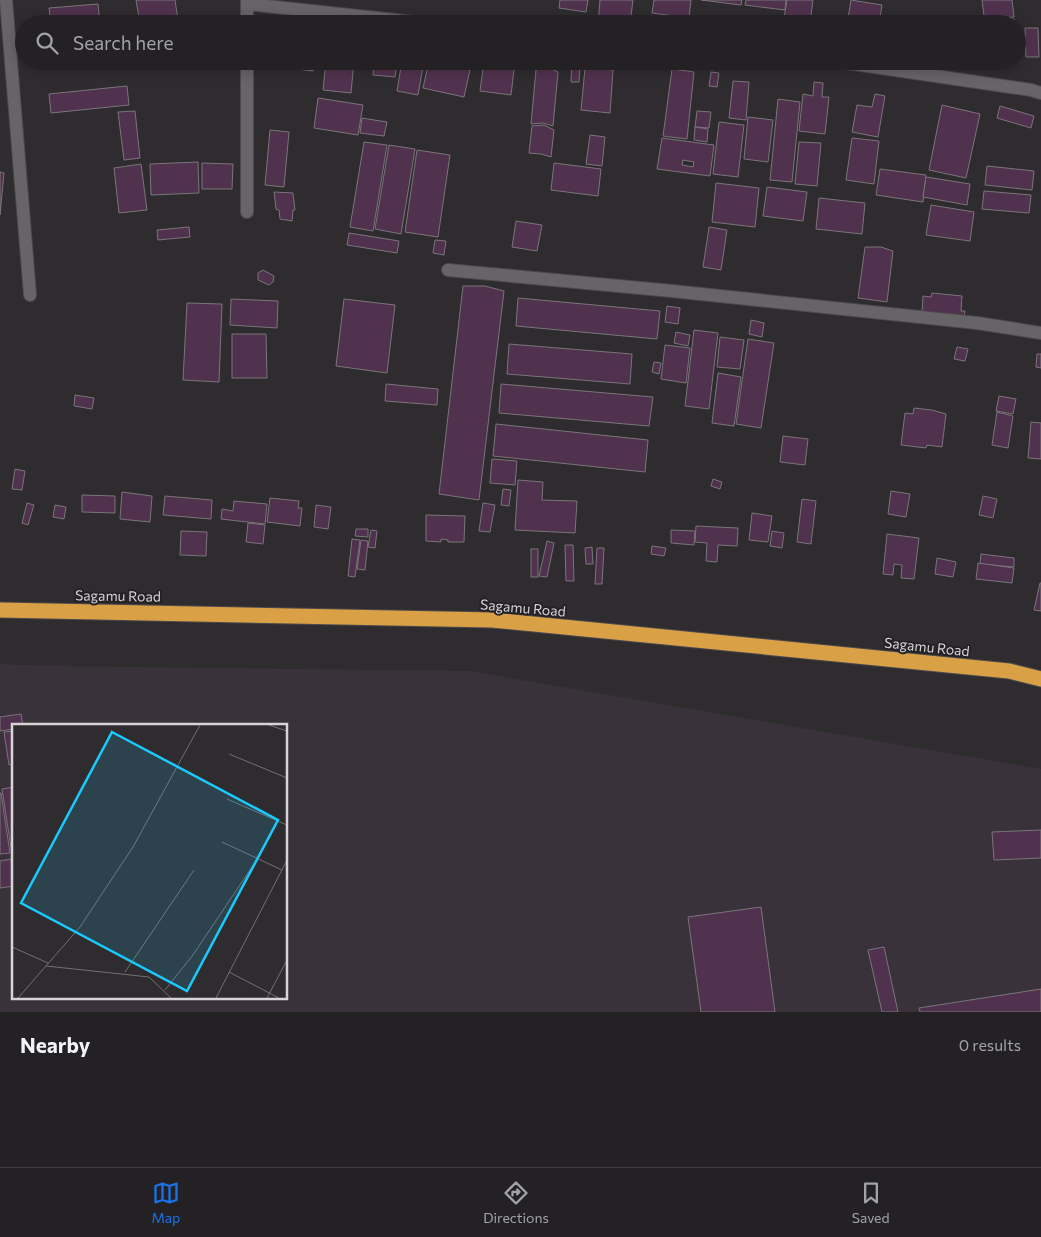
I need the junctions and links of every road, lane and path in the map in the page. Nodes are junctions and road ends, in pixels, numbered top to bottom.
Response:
1 (6, 0) edge
2 (247, 2) edge
3 (248, 15) edge
4 (356, 15) edge
5 (247, 70) edge
6 (897, 70) edge
7 (1041, 93) edge
8 (247, 212) dead end
9 (448, 270) dead end
10 (30, 296) dead end
11 (1041, 334) edge
12 (0, 610) edge
13 (1041, 679) edge

1 - 10 street
2 - 3 street
2 - 4 street
5 - 8 street
6 - 7 street
9 - 11 street
12 - 13 highway, Sagamu Road

